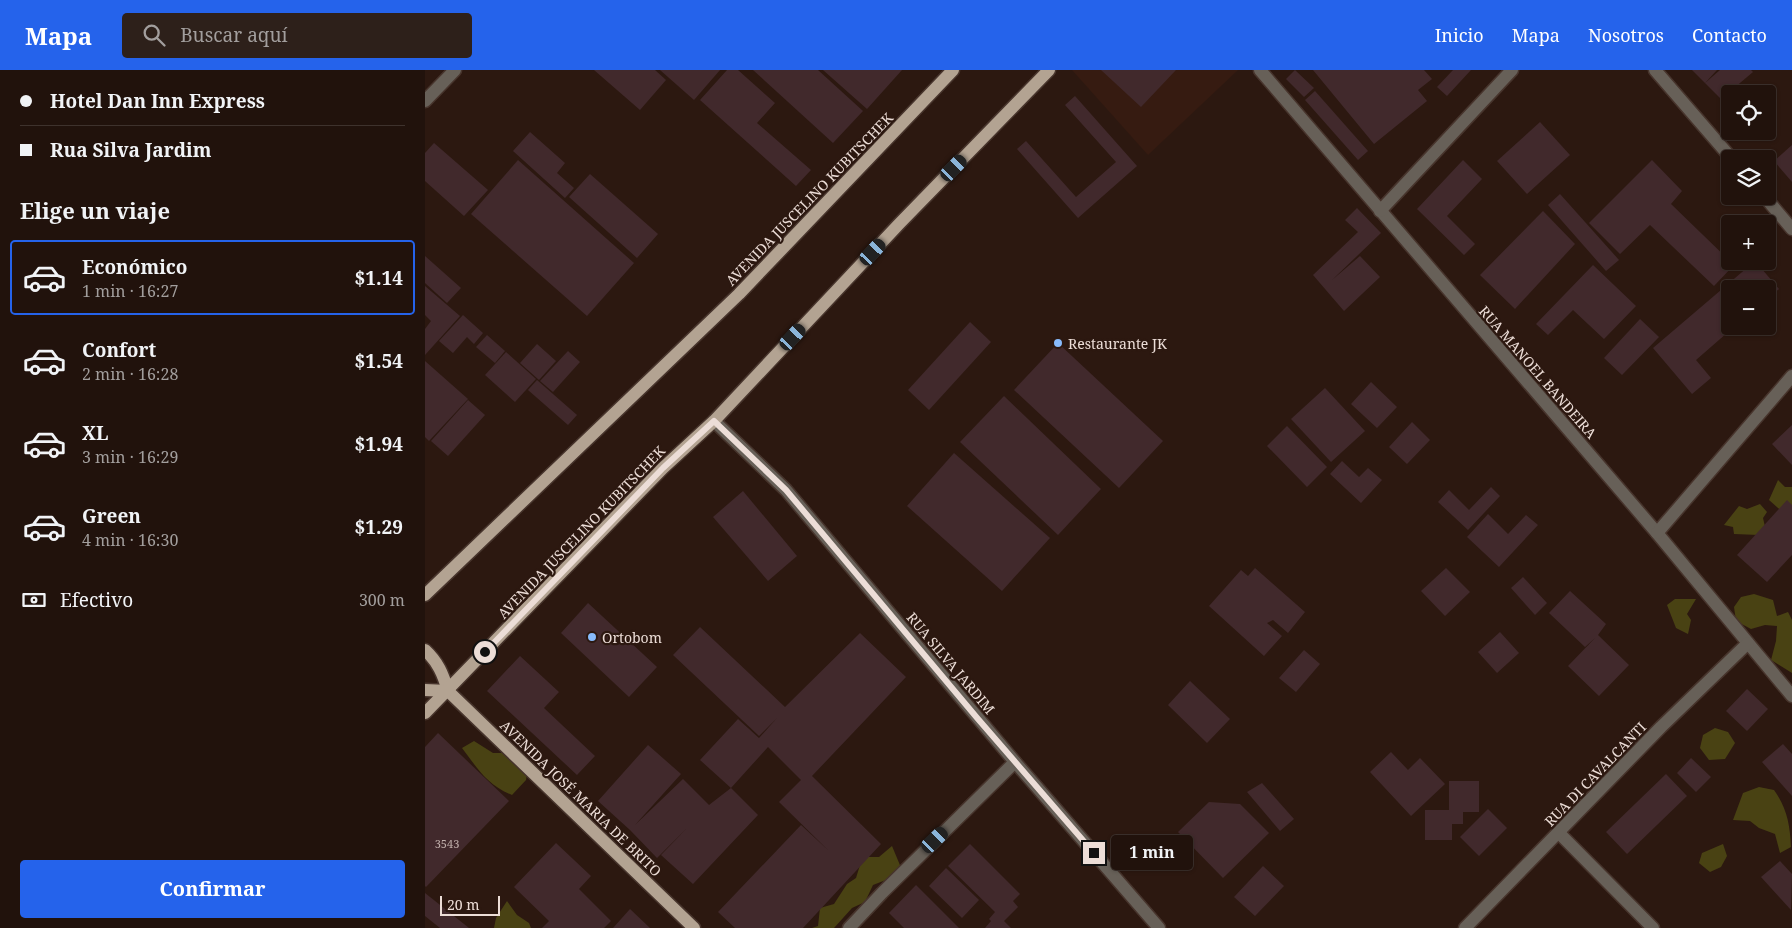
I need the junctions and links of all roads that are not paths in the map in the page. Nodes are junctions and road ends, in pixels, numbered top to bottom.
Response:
1 (455, 70) edge
2 (953, 70) edge
3 (1049, 70) edge
4 (1260, 70) edge
5 (1512, 70) edge
6 (1655, 70) edge
7 (425, 101) edge
8 (1724, 150) edge
9 (1772, 205) edge
10 (1380, 210) junction
11 (1792, 229) edge
12 (1792, 376) edge
13 (714, 421) junction
14 (1657, 533) junction
15 (425, 595) edge
16 (1747, 643) junction
17 (425, 650) edge
18 (425, 690) edge
19 (448, 691) junction
20 (1792, 696) edge
21 (425, 713) edge
22 (1015, 762) junction
23 (1559, 833) junction
24 (694, 928) edge
25 (849, 928) edge
26 (1159, 928) edge
27 (1465, 928) edge
28 (1653, 928) edge

1 - 7 street
2 - 15 main road, AVENIDA JUSCELINO KUBITSCHEK
3 - 13 main road, AVENIDA JUSCELINO KUBITSCHEK
4 - 10 street, RUA MANOEL BANDEIRA
5 - 10 street
6 - 8 street
9 - 11 street
10 - 14 street, RUA MANOEL BANDEIRA
12 - 14 street
13 - 19 main road, AVENIDA JUSCELINO KUBITSCHEK
13 - 22 street, RUA SILVA JARDIM
14 - 16 street, RUA MANOEL BANDEIRA
16 - 20 street, RUA MANOEL BANDEIRA
16 - 23 street, RUA DI CAVALCANTI
17 - 19 main road
18 - 19 main road
19 - 21 main road, AVENIDA JUSCELINO KUBITSCHEK
19 - 24 main road, AVENIDA JOSÉ MARIA DE BRITO
22 - 25 street
22 - 26 street, RUA SILVA JARDIM
23 - 27 street, RUA DI CAVALCANTI
23 - 28 street

